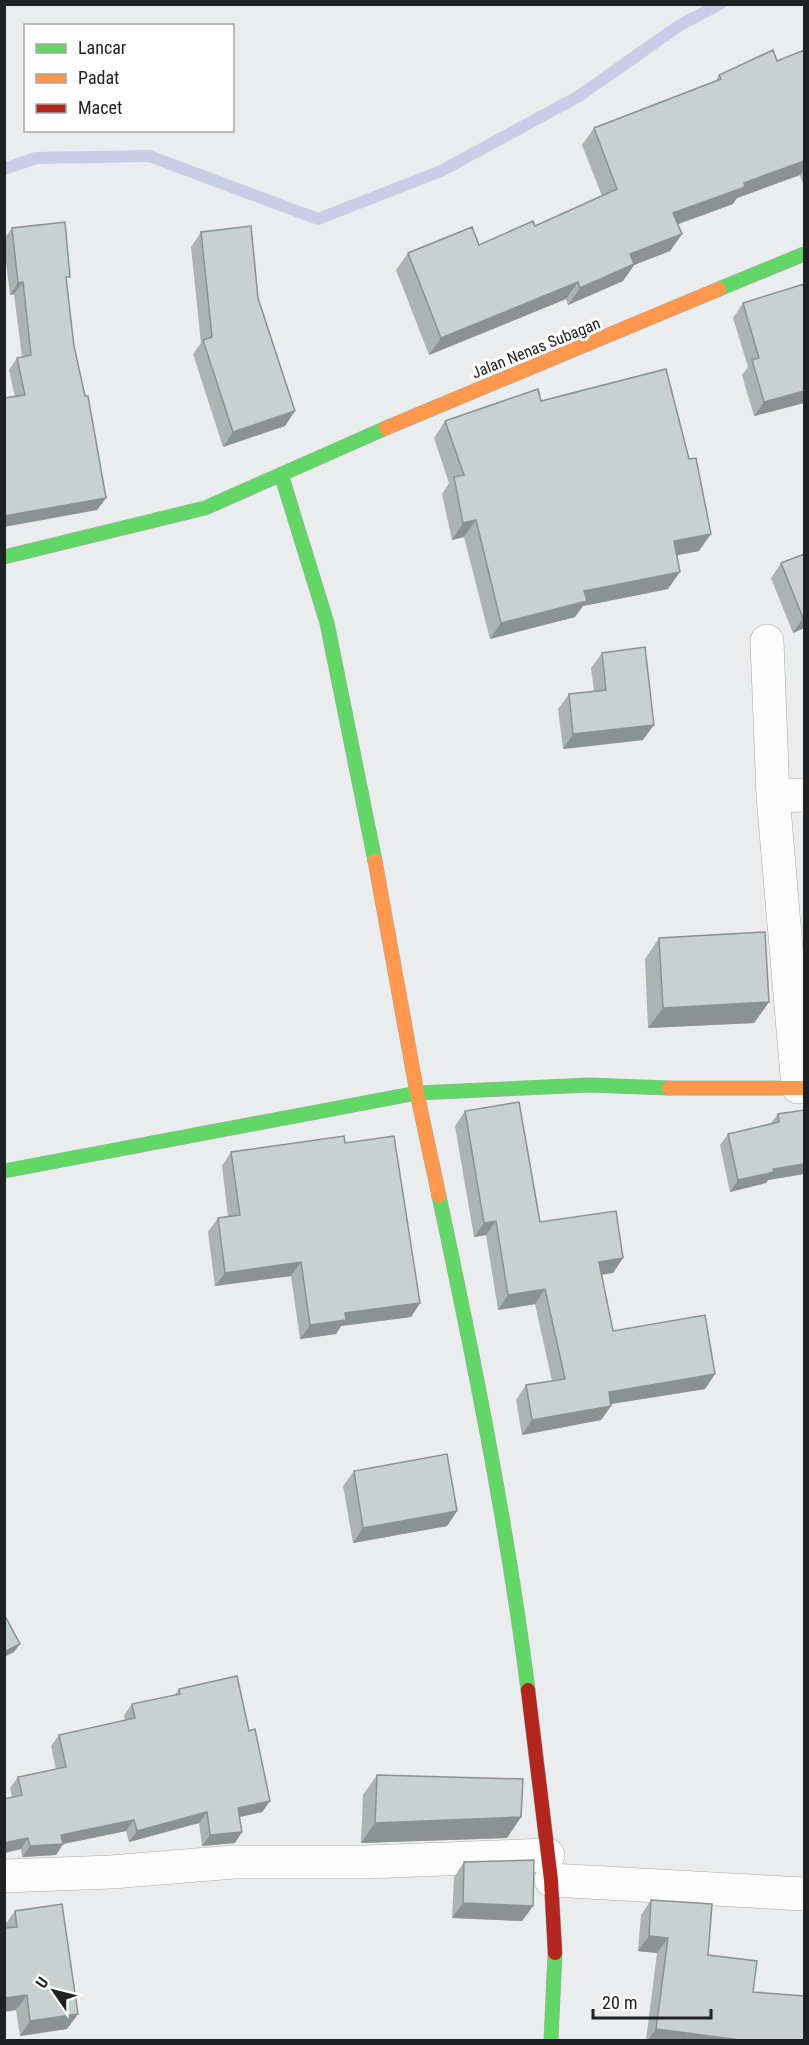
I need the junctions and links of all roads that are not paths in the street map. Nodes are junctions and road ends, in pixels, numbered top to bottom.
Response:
1 (804, 254) edge
2 (281, 474) junction
3 (4, 557) edge
4 (767, 641) dead end
5 (789, 796) edge
6 (801, 1088) edge
7 (417, 1093) junction
8 (4, 1171) edge
9 (550, 1867) junction
10 (4, 1876) edge
11 (804, 1894) edge
12 (551, 2040) edge

1 - 2 main road, Jalan Nenas Subagan
2 - 3 main road, Jalan Nenas Subagan
2 - 7 main road
4 - 5 street
5 - 6 street
6 - 7 main road
7 - 8 main road
7 - 9 main road
9 - 10 street
9 - 11 street
9 - 12 main road

